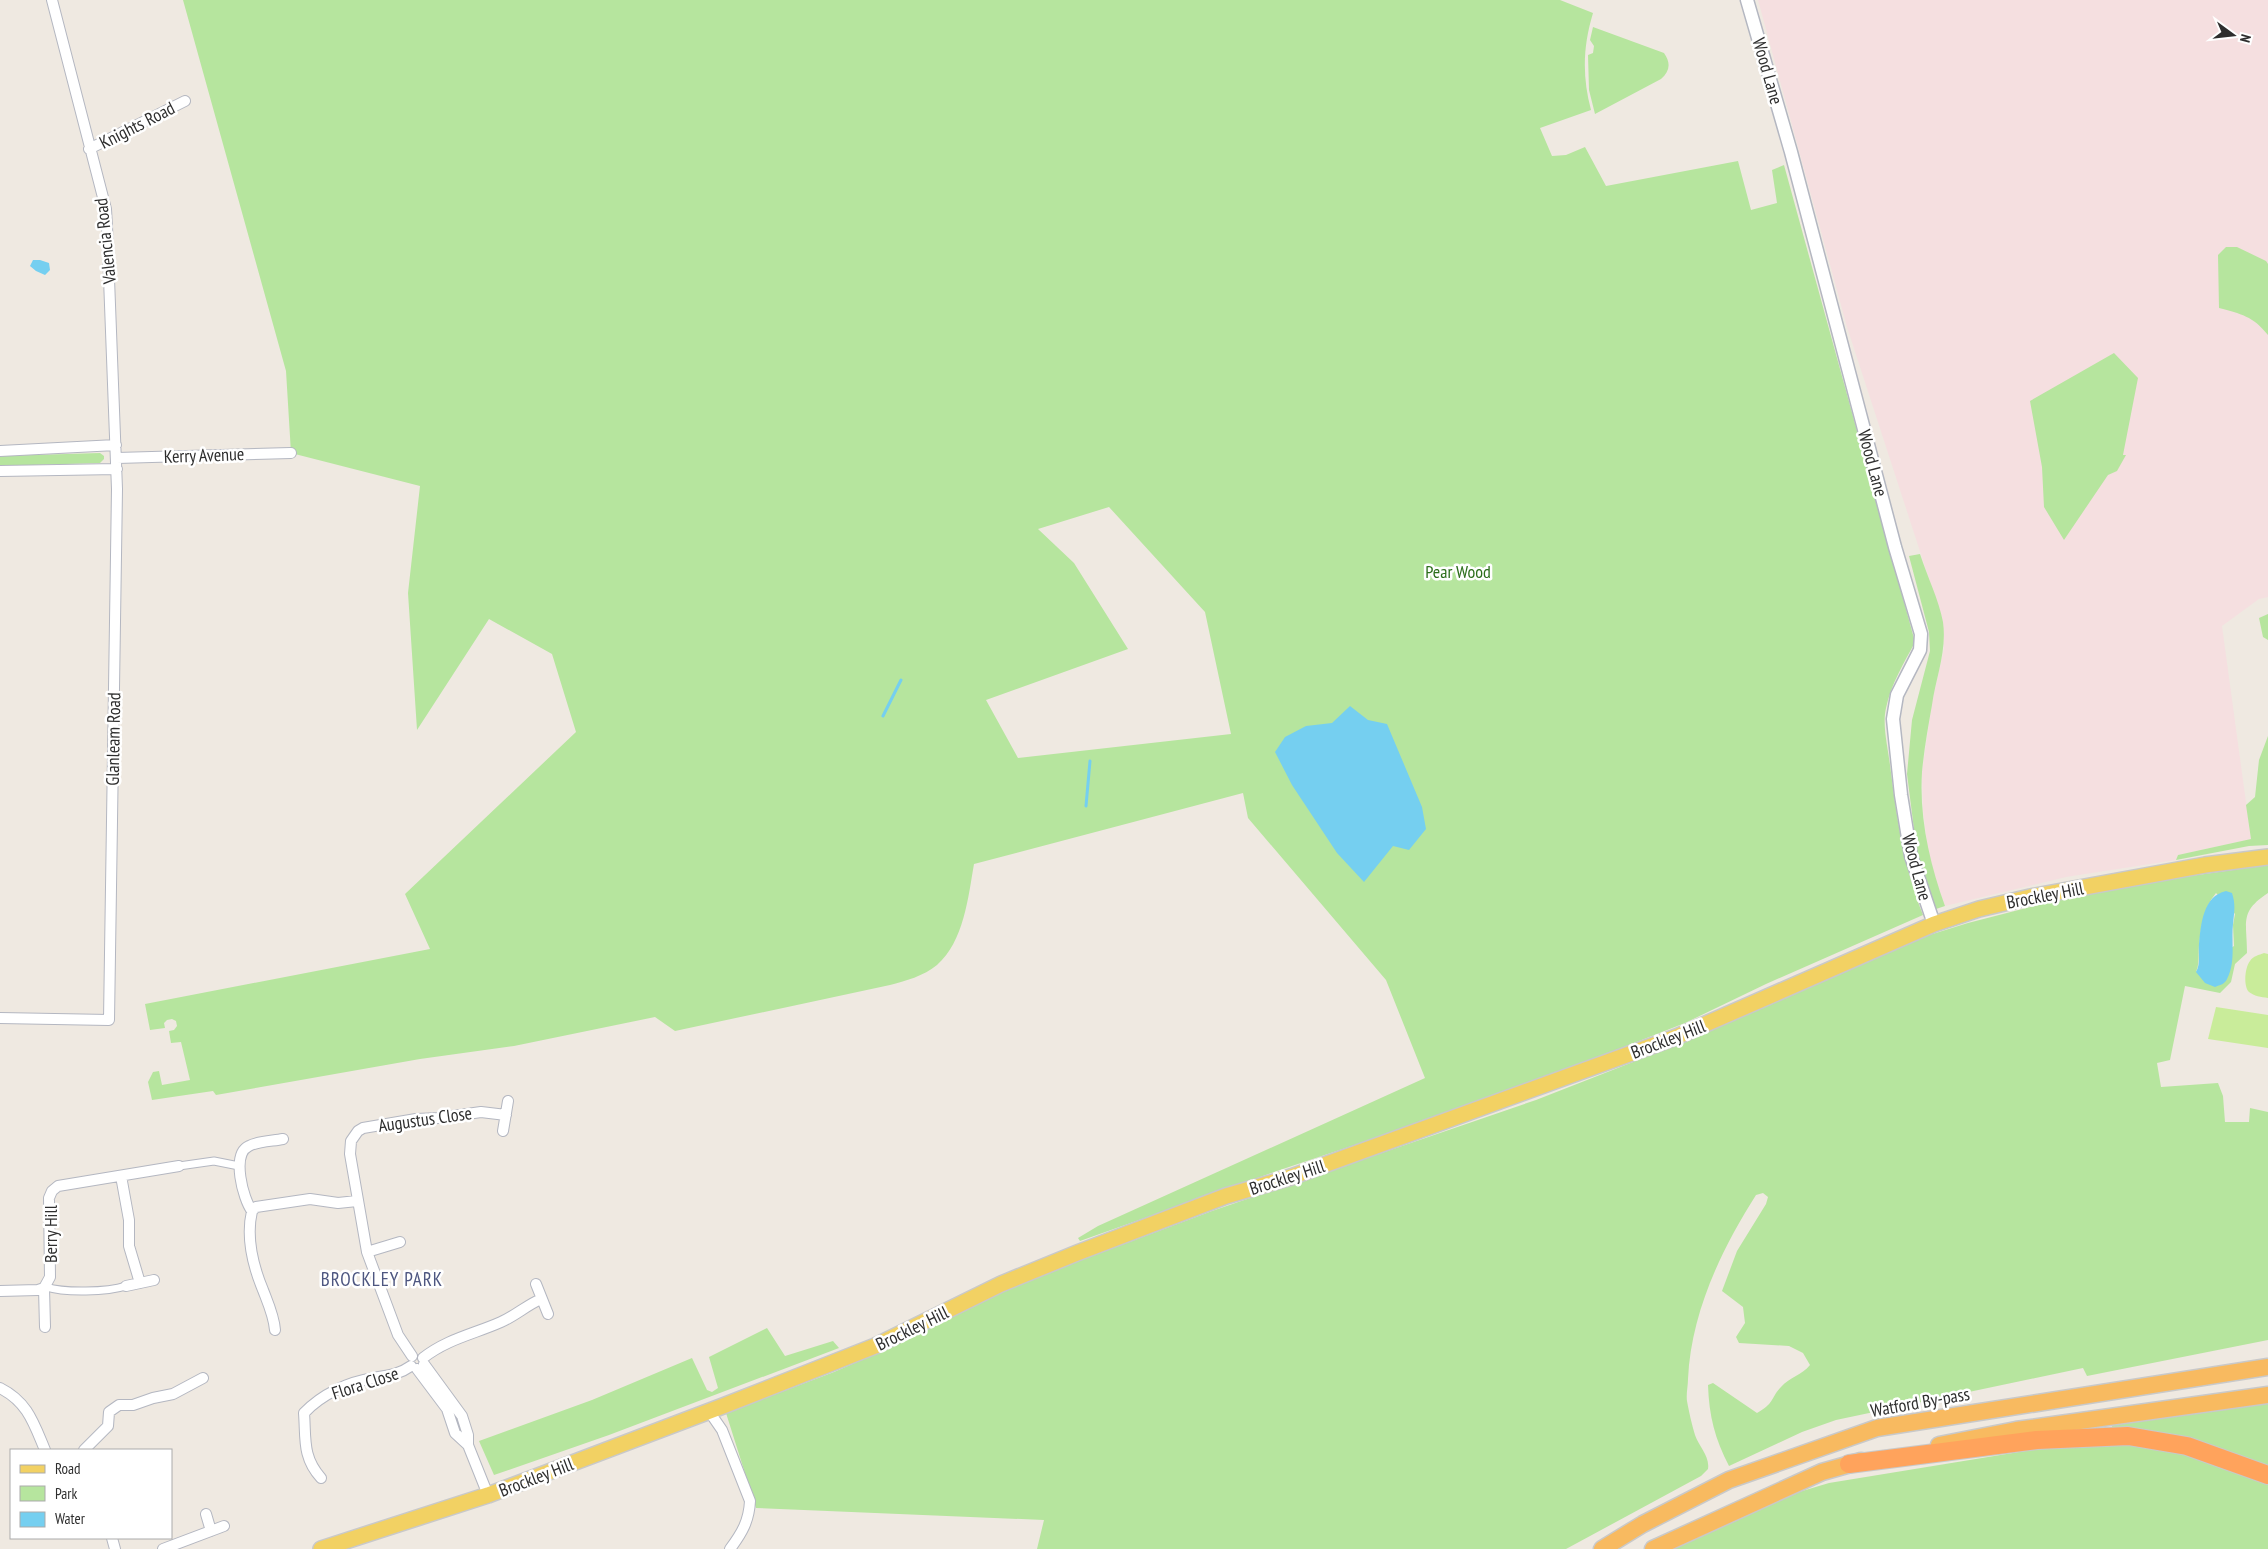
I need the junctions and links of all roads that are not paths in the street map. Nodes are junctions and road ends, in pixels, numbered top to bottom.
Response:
1 (52, 0) edge
2 (1747, 0) edge
3 (185, 101) dead end
4 (89, 149) junction
5 (116, 445) junction
6 (0, 450) edge
7 (291, 453) dead end
8 (117, 458) junction
9 (117, 469) junction
10 (0, 471) edge
11 (2268, 857) edge
12 (1934, 924) junction
13 (0, 1018) edge
14 (508, 1101) dead end
15 (506, 1116) junction
16 (503, 1131) dead end
17 (283, 1139) dead end
18 (179, 1166) joint
19 (239, 1166) junction
20 (121, 1176) junction
21 (357, 1201) junction
22 (252, 1211) junction
23 (400, 1242) dead end
24 (367, 1252) junction
25 (154, 1280) dead end
26 (140, 1283) junction
27 (536, 1284) dead end
28 (126, 1286) joint
29 (45, 1288) junction
30 (0, 1291) edge
31 (541, 1299) junction
32 (548, 1314) dead end
33 (45, 1327) dead end
34 (275, 1330) dead end
35 (2268, 1360) edge
36 (417, 1363) junction
37 (2268, 1367) edge
38 (2207, 1376) junction
39 (203, 1378) dead end
40 (0, 1388) edge
41 (2268, 1394) edge
42 (713, 1410) junction
43 (45, 1449) edge
44 (85, 1449) edge
45 (1849, 1464) junction
46 (2268, 1475) edge
47 (321, 1478) dead end
48 (488, 1496) junction
49 (206, 1514) dead end
50 (224, 1526) dead end
51 (211, 1531) junction
52 (735, 1547) edge
53 (163, 1549) edge
54 (321, 1549) edge
55 (1602, 1549) edge
56 (1653, 1549) edge

1 - 4 street, Valencia Road
2 - 12 street, Wood Lane
3 - 4 street, Knights Road
4 - 5 street, Valencia Road
5 - 6 street
5 - 8 street, Valencia Road
7 - 8 street, Kerry Avenue
8 - 9 street, Glanleam Road
9 - 10 street
9 - 13 street, Glanleam Road
11 - 12 main road, Brockley Hill
12 - 42 main road, Brockley Hill
14 - 15 street
15 - 16 street
15 - 21 street, Augustus Close
17 - 19 street
18 - 19 street
18 - 20 street, Berry Hill
19 - 22 street
20 - 26 street
20 - 29 street, Berry Hill
21 - 22 street
21 - 24 street, Augustus Close
22 - 34 street
23 - 24 street
24 - 36 street, Augustus Close
25 - 26 street
26 - 28 street
27 - 31 street
28 - 29 street
29 - 30 street
29 - 33 street
31 - 32 street
31 - 36 street
35 - 38 highway
36 - 47 street, Flora Close
36 - 48 street, Augustus Close
37 - 38 highway, Watford By-pass
38 - 55 highway, Watford By-pass
39 - 44 street
40 - 43 street
41 - 45 highway
42 - 48 main road, Brockley Hill
42 - 52 street
45 - 46 highway
45 - 56 highway
48 - 54 main road, Brockley Hill
49 - 51 street
50 - 51 street
51 - 53 street

